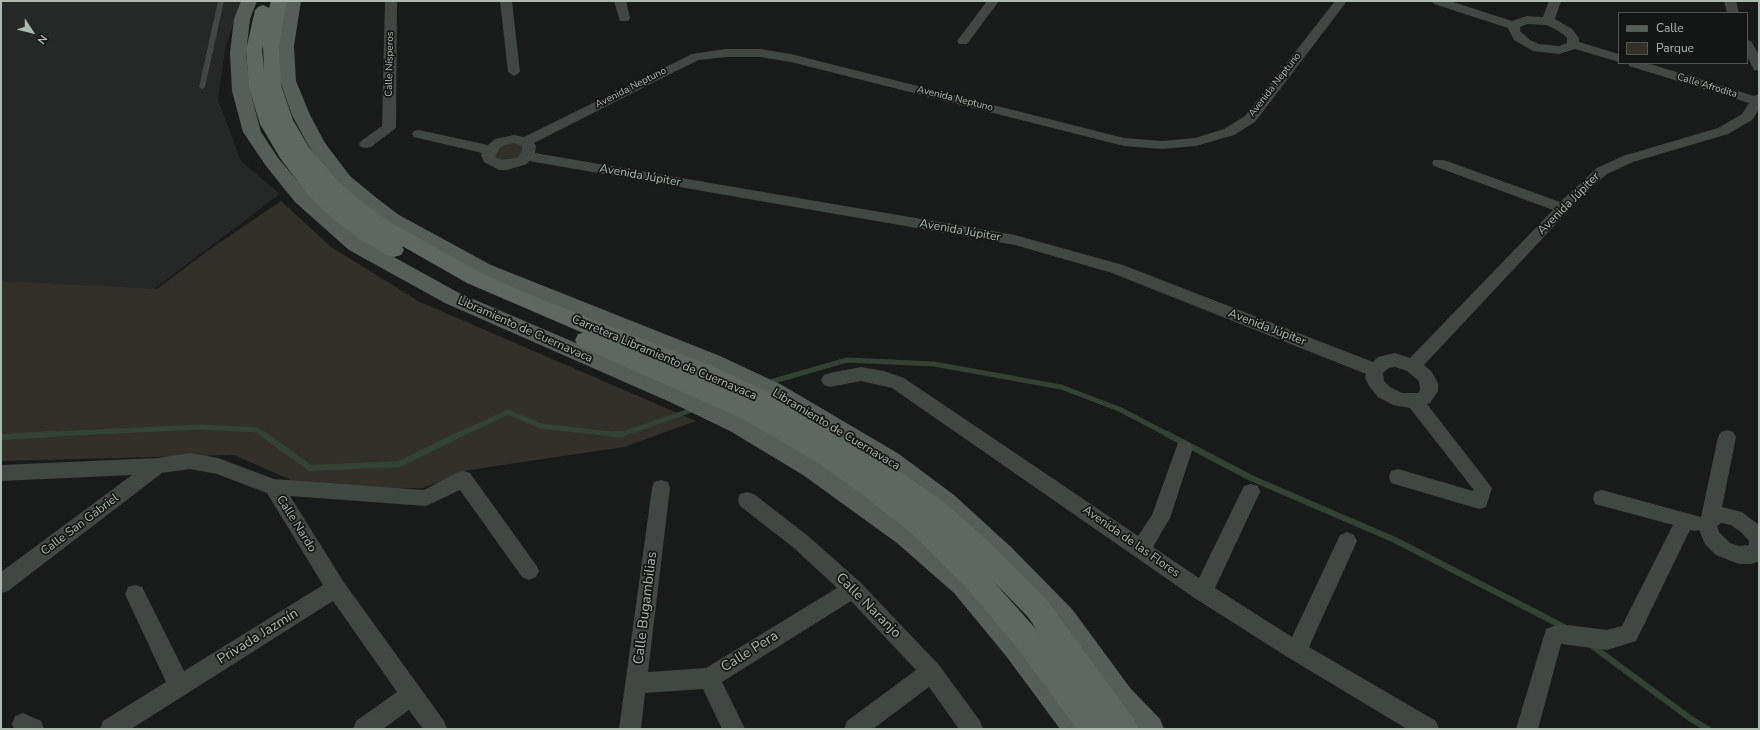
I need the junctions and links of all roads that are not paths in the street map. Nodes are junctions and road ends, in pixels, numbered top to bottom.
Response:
1 (221, 1) edge
2 (249, 1) edge
3 (266, 1) edge
4 (279, 1) edge
5 (293, 1) edge
6 (391, 1) edge
7 (506, 1) edge
8 (620, 1) edge
9 (994, 1) edge
10 (1341, 1) edge
11 (1438, 1) edge
12 (1555, 1) edge
13 (1730, 1) edge
14 (1733, 12) edge
15 (624, 18) dead end
16 (1548, 22) junction
17 (1514, 26) junction
18 (963, 41) dead end
19 (1573, 44) junction
20 (1748, 46) edge
21 (1618, 58) edge
22 (1637, 64) edge
23 (1759, 67) edge
24 (514, 72) dead end
25 (202, 87) dead end
26 (1758, 100) edge
27 (419, 134) dead end
28 (366, 144) dead end
29 (526, 149) junction
30 (490, 150) junction
31 (1439, 163) dead end
32 (1563, 208) junction
33 (1413, 366) junction
34 (1375, 370) junction
35 (695, 378) junction
36 (830, 380) dead end
37 (1415, 401) junction
38 (756, 407) junction
39 (1727, 437) dead end
40 (1184, 448) dead end
41 (158, 466) junction
42 (1, 473) edge
43 (1398, 477) dead end
44 (274, 487) junction
45 (662, 488) dead end
46 (1251, 492) dead end
47 (1602, 498) dead end
48 (747, 500) dead end
49 (1685, 520) junction
50 (1708, 522) junction
51 (1346, 540) dead end
52 (1759, 546) edge
53 (1141, 548) junction
54 (1759, 549) edge
55 (529, 571) dead end
56 (1, 584) edge
57 (336, 588) junction
58 (853, 588) junction
59 (1203, 592) junction
60 (135, 594) dead end
61 (1296, 651) junction
62 (931, 672) junction
63 (709, 678) junction
64 (637, 683) junction
65 (180, 687) junction
66 (412, 695) junction
67 (111, 729) edge
68 (364, 729) edge
69 (436, 729) edge
70 (630, 729) edge
71 (734, 729) edge
72 (855, 729) edge
73 (972, 729) edge
74 (1077, 729) edge
75 (1095, 729) edge
76 (1124, 729) edge
77 (1150, 729) edge
78 (1428, 729) edge
79 (1527, 729) edge

1 - 25 lane
2 - 35 main road, Libramiento de Cuernavaca
3 - 35 highway, Carretera Libramiento de Cuernavaca
4 - 35 highway, Carretera Libramiento de Cuernavaca
5 - 35 main road, Libramiento de Cuernavaca
6 - 28 street, Calle Nísperos
7 - 24 street
8 - 15 street
9 - 18 street
10 - 29 street, Avenida Neptuno
11 - 17 street
12 - 16 street
13 - 14 street
16 - 17 street
16 - 19 street
17 - 19 street
19 - 21 street
20 - 23 street
22 - 26 street, Calle Afrodita
26 - 32 street, Avenida Júpiter
27 - 30 street
29 - 30 street
29 - 30 street
29 - 34 street, Avenida Júpiter
31 - 32 street
32 - 33 street, Avenida Júpiter
33 - 34 street
33 - 37 street
34 - 37 street
35 - 38 main road, Libramiento de Cuernavaca
35 - 38 highway, Carretera Libramiento de Cuernavaca
36 - 53 street, Avenida de las Flores
37 - 43 street
38 - 74 main road, Libramiento de Cuernavaca
38 - 75 highway, Carretera Libramiento de Cuernavaca
38 - 76 highway, Carretera Libramiento de Cuernavaca
38 - 77 main road, Libramiento de Cuernavaca
39 - 50 street
40 - 53 street
41 - 42 street, Calle Nardo
41 - 44 street, Calle Nardo
41 - 56 street, Calle San Gabriel
44 - 55 street
44 - 57 street, Calle Nardo
45 - 64 street, Calle Bugambilias
46 - 59 street
47 - 49 street
48 - 58 street, Calle Naranjo
49 - 50 street
49 - 79 street
50 - 52 street
50 - 54 street
51 - 61 street
53 - 59 street, Avenida de las Flores
57 - 65 street, Privada Jazmín
57 - 66 street, Calle Nardo
58 - 62 street, Calle Naranjo
58 - 63 street, Calle Pera
59 - 61 street, Avenida de las Flores
60 - 65 street
61 - 78 street, Avenida de las Flores
62 - 72 street
62 - 73 street, Calle Naranjo
63 - 64 street, Calle Pera
63 - 71 street
64 - 70 street, Calle Bugambilias
65 - 67 street, Privada Jazmín
66 - 68 street
66 - 69 street, Calle Nardo

